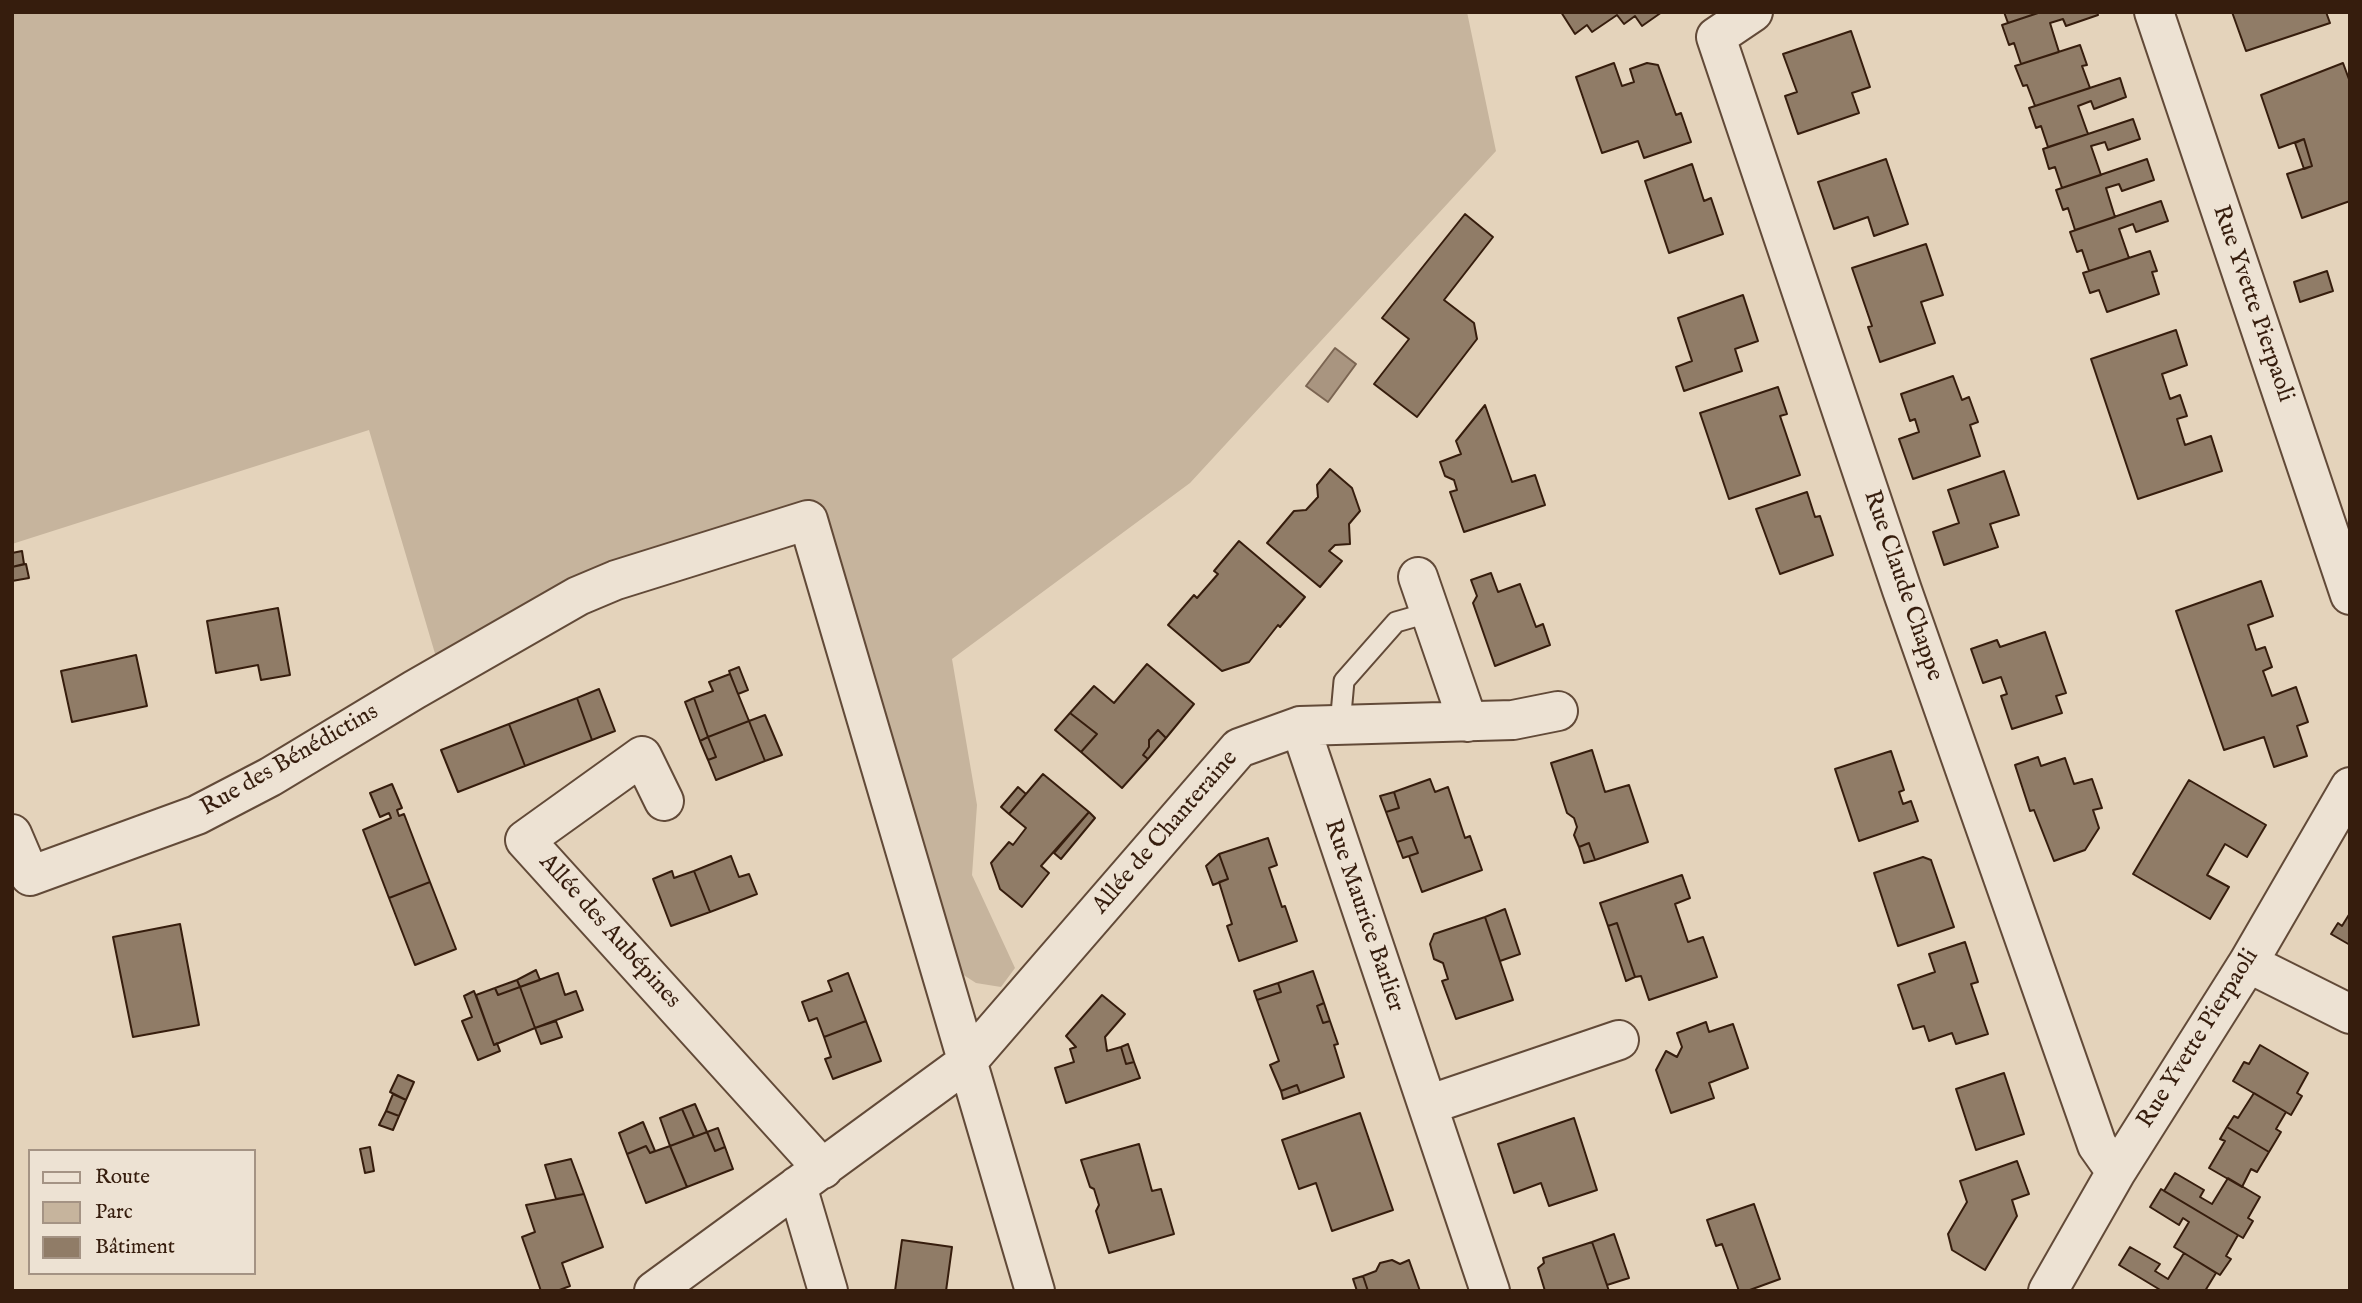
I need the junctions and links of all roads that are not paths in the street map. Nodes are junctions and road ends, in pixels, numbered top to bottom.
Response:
1 (1753, 12) edge
2 (2154, 12) edge
3 (1418, 577) dead end
4 (2350, 595) edge
5 (1431, 612) junction
6 (1558, 711) dead end
7 (1468, 722) junction
8 (1340, 725) junction
9 (1300, 726) junction
10 (2350, 786) edge
11 (664, 802) dead end
12 (12, 834) edge
13 (2248, 963) junction
14 (2350, 1014) edge
15 (1619, 1040) dead end
16 (967, 1062) junction
17 (1428, 1105) junction
18 (2116, 1172) junction
19 (810, 1177) junction
20 (654, 1291) edge
21 (828, 1291) edge
22 (1035, 1291) edge
23 (1490, 1291) edge
24 (2048, 1291) edge

1 - 18 street, Rue Claude Chappe
2 - 4 street, Rue Yvette Pierpaoli
3 - 5 street
5 - 7 street
5 - 8 lane
6 - 7 street, Allée de Chanteraine
7 - 8 street, Allée de Chanteraine
8 - 9 street, Allée de Chanteraine
9 - 16 street, Allée de Chanteraine
9 - 17 street, Rue Maurice Barlier
10 - 13 street, Rue Yvette Pierpaoli
11 - 19 street, Allée des Aubépines
12 - 16 street, Rue des Bénédictins
13 - 14 street
13 - 18 street, Rue Yvette Pierpaoli
15 - 17 street
16 - 19 street
16 - 22 street
17 - 23 street, Rue Maurice Barlier
18 - 24 street, Rue Yvette Pierpaoli
19 - 20 street
19 - 21 street

